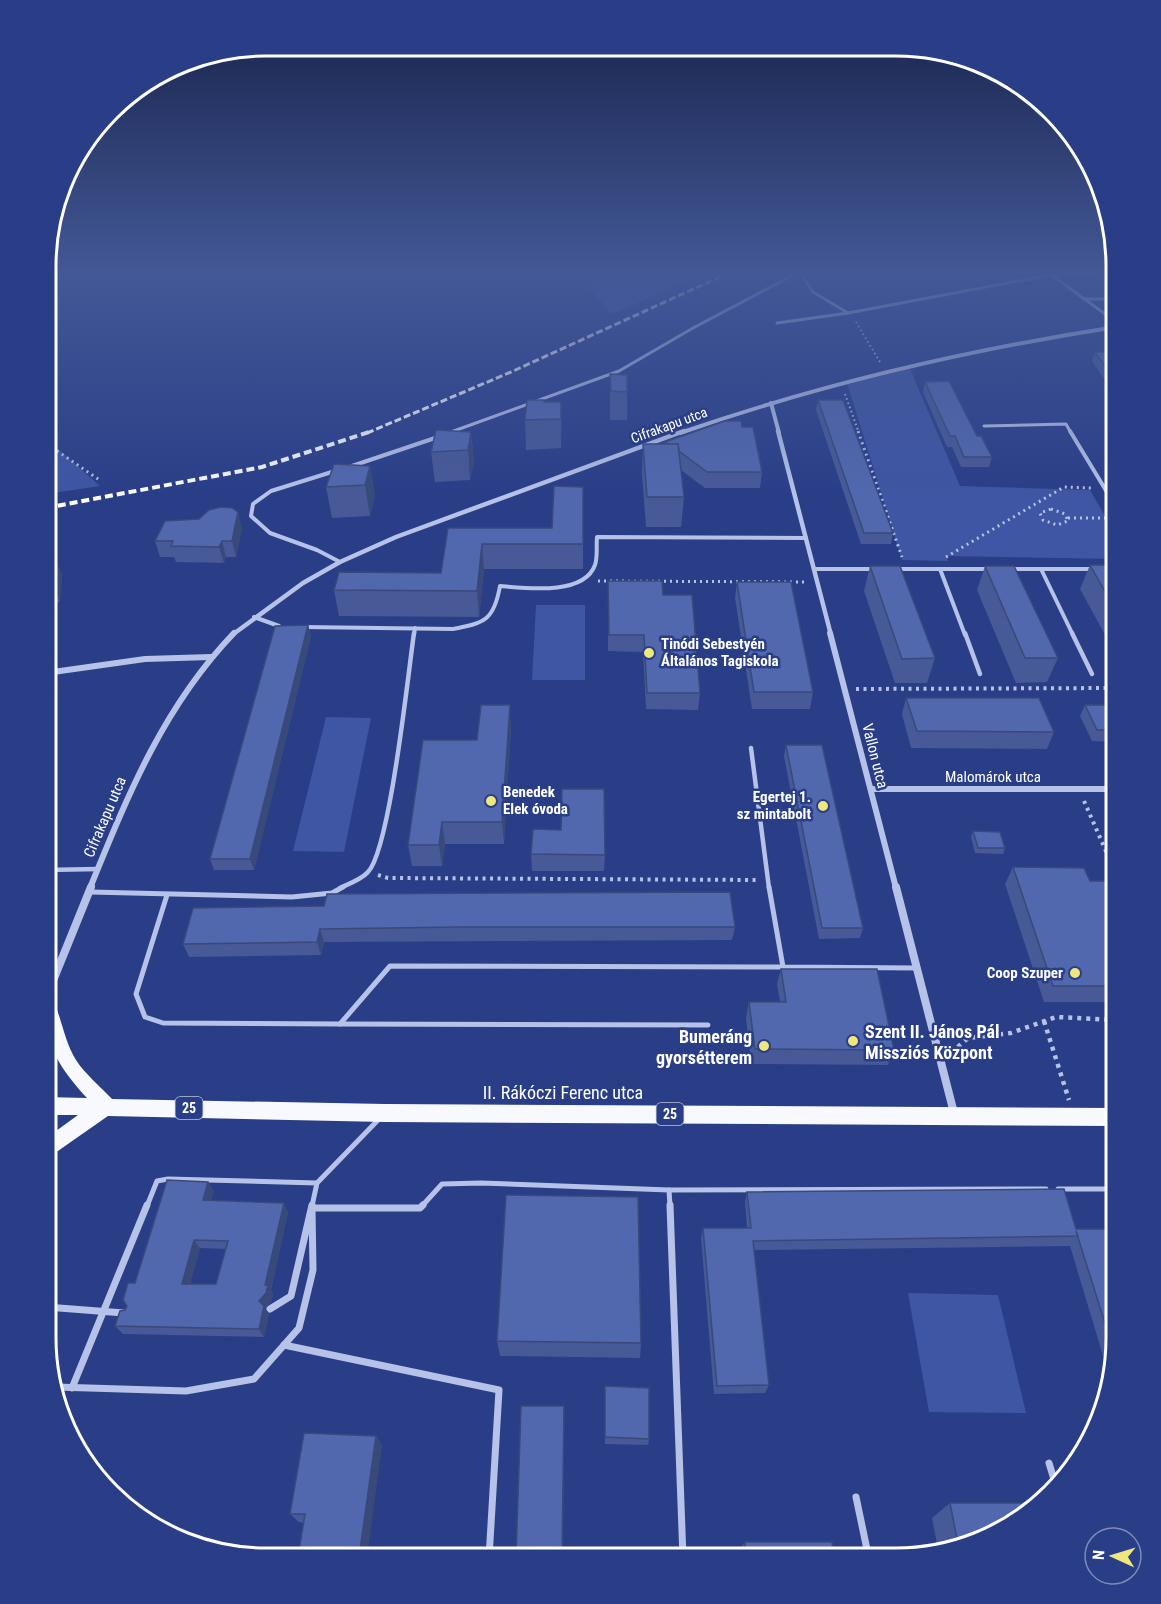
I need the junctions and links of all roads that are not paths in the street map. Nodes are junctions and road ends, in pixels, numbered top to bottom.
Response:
1 (664, 346) edge
2 (1005, 346) edge
3 (771, 403) junction
4 (984, 426) dead end
5 (347, 467) edge
6 (336, 471) edge
7 (1106, 490) edge
8 (806, 538) junction
9 (340, 562) junction
10 (814, 569) junction
11 (883, 569) edge
12 (894, 569) edge
13 (940, 569) junction
14 (996, 569) edge
15 (1007, 569) edge
16 (1041, 569) junction
17 (1094, 569) edge
18 (254, 617) junction
19 (287, 626) edge
20 (298, 626) edge
21 (415, 628) junction
22 (211, 657) junction
23 (56, 672) edge
24 (980, 674) dead end
25 (1092, 674) dead end
26 (752, 748) dead end
27 (871, 789) junction
28 (1106, 789) edge
29 (98, 869) junction
30 (56, 870) edge
31 (88, 892) junction
32 (167, 895) junction
33 (783, 967) junction
34 (917, 968) junction
35 (56, 973) edge
36 (340, 1024) junction
37 (708, 1025) dead end
38 (56, 1035) edge
39 (56, 1106) edge
40 (106, 1106) junction
41 (385, 1113) junction
42 (955, 1116) junction
43 (1105, 1117) edge
44 (56, 1143) edge
45 (317, 1183) junction
46 (1105, 1189) edge
47 (669, 1190) junction
48 (312, 1208) junction
49 (56, 1308) edge
50 (270, 1309) dead end
51 (103, 1311) junction
52 (129, 1313) edge
53 (284, 1345) junction
54 (62, 1388) edge
55 (72, 1388) junction
56 (1049, 1463) dead end
57 (1053, 1477) edge
58 (856, 1497) dead end
59 (490, 1548) edge
60 (683, 1548) edge
61 (867, 1548) edge

1 - 5 lane
2 - 3 street, Cifrakapu utca
3 - 8 street, Vallon utca
3 - 9 street, Cifrakapu utca
4 - 7 lane
6 - 9 lane
8 - 10 street, Vallon utca
8 - 21 lane
9 - 18 street, Cifrakapu utca
10 - 11 lane
10 - 27 street, Vallon utca
12 - 13 lane
13 - 14 lane
13 - 24 lane
15 - 16 lane
16 - 17 lane
16 - 25 lane
18 - 19 lane
18 - 22 street, Cifrakapu utca
20 - 21 lane
21 - 32 lane
22 - 23 street
22 - 29 street, Cifrakapu utca
26 - 33 lane
27 - 28 street, Malomárok utca
27 - 34 street, Vallon utca
29 - 30 lane
29 - 31 street, Cifrakapu utca
31 - 32 lane
31 - 35 street, Cifrakapu utca
32 - 36 lane
33 - 34 lane
33 - 36 lane
34 - 42 street, Vallon utca
36 - 37 lane
38 - 40 main road
39 - 40 main road, II. Rákóczi Ferenc utca / 25
40 - 41 main road, II. Rákóczi Ferenc utca / 25
40 - 44 main road
41 - 42 main road, II. Rákóczi Ferenc utca / 25
41 - 45 lane
42 - 43 main road, II. Rákóczi Ferenc utca / 25
45 - 48 lane
45 - 51 lane
46 - 47 lane
47 - 48 lane
47 - 60 lane
48 - 50 lane
48 - 53 lane
49 - 51 lane
51 - 52 lane
51 - 55 lane
53 - 55 lane
53 - 59 lane
54 - 55 lane
56 - 57 lane
58 - 61 lane

